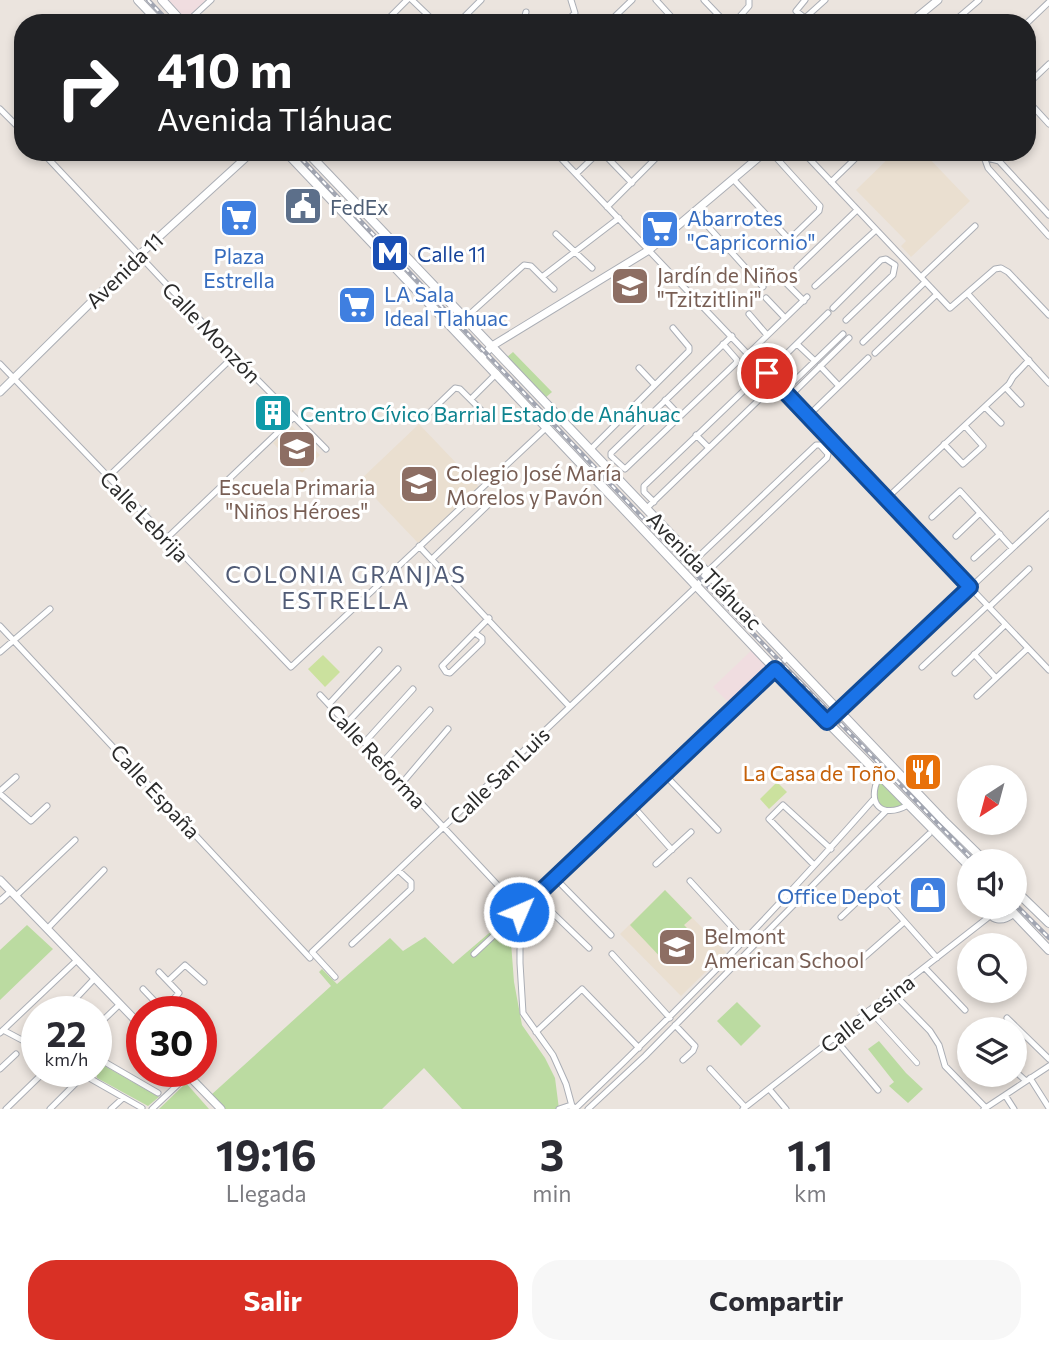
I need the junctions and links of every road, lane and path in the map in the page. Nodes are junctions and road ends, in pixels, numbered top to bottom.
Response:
1 (138, 0) edge
2 (162, 0) edge
3 (211, 0) edge
4 (407, 0) edge
5 (481, 0) edge
6 (632, 0) edge
7 (656, 0) edge
8 (704, 0) edge
9 (805, 0) edge
10 (825, 0) edge
11 (938, 0) edge
12 (979, 0) edge
13 (416, 1) edge
14 (1049, 2) edge
15 (151, 14) edge
16 (176, 14) edge
17 (195, 14) edge
18 (393, 14) edge
19 (428, 14) edge
20 (467, 14) edge
21 (617, 14) edge
22 (669, 14) edge
23 (717, 14) edge
24 (800, 14) edge
25 (809, 14) edge
26 (921, 14) edge
27 (964, 14) edge
28 (1036, 14) edge
29 (1049, 64) edge
30 (1036, 76) edge
31 (0, 109) edge
32 (1036, 110) edge
33 (14, 123) edge
34 (1049, 124) edge
35 (50, 161) edge
36 (242, 161) edge
37 (295, 161) edge
38 (316, 161) edge
39 (564, 161) edge
40 (591, 161) edge
41 (610, 161) edge
42 (654, 161) edge
43 (754, 161) edge
44 (779, 161) edge
45 (811, 161) edge
46 (853, 161) edge
47 (985, 161) edge
48 (999, 161) edge
49 (576, 174) junction
50 (733, 179) junction
51 (831, 182) junction
52 (632, 183) junction
53 (607, 206) junction
54 (858, 210) junction
55 (695, 212) junction
56 (1049, 215) edge
57 (619, 218) junction
58 (975, 226) dead end
59 (876, 230) junction
60 (556, 234) dead end
61 (1049, 236) edge
62 (389, 238) dead end
63 (376, 247) dead end
64 (397, 247) dead end
65 (649, 250) junction
66 (574, 251) junction
67 (138, 256) junction
68 (901, 256) junction
69 (387, 259) dead end
70 (893, 264) junction
71 (592, 268) dead end
72 (797, 268) dead end
73 (542, 277) junction
74 (923, 280) junction
75 (784, 281) dead end
76 (815, 286) dead end
77 (763, 287) dead end
78 (554, 289) dead end
79 (968, 293) junction
80 (936, 295) junction
81 (766, 298) dead end
82 (749, 314) dead end
83 (1049, 315) edge
84 (464, 317) junction
85 (785, 318) junction
86 (846, 320) dead end
87 (450, 325) junction
88 (673, 328) dead end
89 (732, 335) junction
90 (768, 335) junction
91 (846, 336) dead end
92 (863, 342) dead end
93 (723, 344) junction
94 (797, 344) junction
95 (492, 346) junction
96 (749, 353) junction
97 (875, 354) dead end
98 (234, 356) junction
99 (482, 357) junction
100 (867, 358) dead end
101 (1029, 360) junction
102 (0, 364) edge
103 (817, 364) junction
104 (639, 368) dead end
105 (497, 373) junction
106 (767, 373) junction
107 (14, 379) junction
108 (1049, 383) edge
109 (655, 385) junction
110 (839, 386) junction
111 (1006, 388) junction
112 (784, 390) junction
113 (0, 392) edge
114 (790, 396) junction
115 (471, 399) junction
116 (665, 400) junction
117 (1021, 404) dead end
118 (985, 407) junction
119 (427, 415) dead end
120 (485, 415) dead end
121 (680, 416) junction
122 (808, 416) junction
123 (294, 417) junction
124 (1001, 423) dead end
125 (965, 426) junction
126 (547, 427) junction
127 (696, 435) junction
128 (944, 444) junction
129 (709, 448) junction
130 (326, 449) dead end
131 (590, 450) junction
132 (108, 477) junction
133 (762, 497) junction
134 (886, 499) junction
135 (491, 502) dead end
136 (653, 502) junction
137 (646, 509) junction
138 (774, 509) junction
139 (980, 513) junction
140 (1049, 514) edge
141 (932, 517) dead end
142 (1000, 534) junction
143 (956, 536) dead end
144 (167, 538) junction
145 (419, 546) junction
146 (1013, 548) junction
147 (974, 558) dead end
148 (432, 559) junction
149 (695, 560) junction
150 (1029, 569) dead end
151 (707, 572) junction
152 (697, 586) junction
153 (970, 587) junction
154 (988, 607) junction
155 (50, 609) dead end
156 (489, 618) junction
157 (0, 625) edge
158 (1005, 625) junction
159 (475, 632) junction
160 (13, 639) junction
161 (1028, 648) junction
162 (379, 650) dead end
163 (0, 652) edge
164 (974, 654) junction
165 (788, 657) junction
166 (922, 667) dead end
167 (398, 669) dead end
168 (775, 669) junction
169 (1049, 670) edge
170 (955, 673) dead end
171 (996, 678) junction
172 (413, 688) dead end
173 (320, 695) dead end
174 (976, 696) dead end
175 (329, 704) junction
176 (569, 706) junction
177 (430, 710) dead end
178 (840, 710) junction
179 (827, 722) junction
180 (347, 723) junction
181 (448, 729) dead end
182 (365, 742) junction
183 (383, 762) junction
184 (665, 775) junction
185 (16, 776) dead end
186 (879, 776) junction
187 (403, 782) junction
188 (0, 793) edge
189 (873, 800) junction
190 (632, 804) junction
191 (908, 805) junction
192 (47, 806) dead end
193 (886, 811) junction
194 (443, 828) junction
195 (718, 830) dead end
196 (691, 832) dead end
197 (929, 834) dead end
198 (75, 840) dead end
199 (831, 849) junction
200 (973, 849) edge
201 (672, 850) junction
202 (957, 854) edge
203 (656, 864) dead end
204 (814, 865) junction
205 (104, 870) dead end
206 (399, 870) junction
207 (554, 877) junction
208 (0, 880) edge
209 (690, 881) dead end
210 (873, 887) junction
211 (14, 894) junction
212 (535, 896) junction
213 (1027, 900) edge
214 (0, 901) edge
215 (520, 911) junction
216 (841, 917) dead end
217 (1047, 918) edge
218 (986, 919) edge
219 (1019, 919) edge
220 (904, 922) junction
221 (47, 929) junction
222 (611, 935) dead end
223 (744, 940) junction
224 (352, 944) dead end
225 (589, 948) dead end
226 (1049, 950) edge
227 (474, 954) dead end
228 (612, 954) dead end
229 (310, 955) junction
230 (937, 958) junction
231 (77, 960) junction
232 (855, 965) dead end
233 (925, 968) junction
234 (159, 972) dead end
235 (335, 977) dead end
236 (95, 978) junction
237 (168, 981) junction
238 (204, 982) dead end
239 (143, 989) dead end
240 (893, 993) junction
241 (78, 996) edge
242 (149, 996) edge
243 (176, 996) edge
244 (120, 1004) junction
245 (126, 1010) edge
246 (869, 1010) junction
247 (965, 1010) dead end
248 (112, 1012) edge
249 (670, 1018) junction
250 (675, 1025) junction
251 (1, 1031) edge
252 (536, 1032) junction
253 (834, 1038) junction
254 (1027, 1038) edge
255 (21, 1041) edge
256 (639, 1048) junction
257 (16, 1054) dead end
258 (1049, 1059) edge
259 (683, 1060) dead end
260 (917, 1063) dead end
261 (1049, 1066) edge
262 (112, 1067) edge
263 (0, 1069) edge
264 (710, 1069) dead end
265 (1028, 1079) junction
266 (29, 1087) edge
267 (72, 1087) edge
268 (107, 1087) edge
269 (173, 1087) edge
270 (200, 1087) edge
271 (770, 1090) junction
272 (878, 1090) dead end
273 (158, 1093) dead end
274 (1005, 1095) junction
275 (123, 1098) junction
276 (142, 1108) edge
277 (575, 1108) edge
278 (744, 1108) edge
279 (985, 1108) edge
280 (1049, 1108) edge
281 (6, 1109) edge
282 (50, 1109) edge
283 (111, 1109) edge
284 (152, 1109) edge
285 (221, 1109) edge
286 (559, 1109) edge
287 (588, 1109) edge
288 (786, 1109) edge
289 (1014, 1109) edge

1 - 15 main road
2 - 16 main road
3 - 17 street
4 - 18 street
5 - 20 street
6 - 21 street
7 - 22 street
8 - 23 street
9 - 24 street
10 - 25 street
11 - 26 street
12 - 27 street
13 - 19 street
14 - 28 street
29 - 30 street
31 - 33 street
32 - 34 street
35 - 67 street, Calle Monzón
36 - 67 street, Avenida 11
37 - 63 main road
38 - 62 main road
39 - 49 street
40 - 49 street
41 - 52 street
42 - 52 street
43 - 50 street
44 - 50 street
45 - 51 street
46 - 51 street
47 - 61 street
48 - 56 street
49 - 53 street
50 - 55 street
51 - 54 street
52 - 53 street
53 - 57 street
54 - 59 street
54 - 72 street
55 - 65 street
55 - 77 street
57 - 65 street
57 - 66 street
58 - 74 street
59 - 68 street
59 - 76 street
60 - 66 street
64 - 84 main road, Avenida Tláhuac
65 - 89 street
65 - 95 street
66 - 71 street
66 - 73 street
67 - 98 street, Calle Monzón
67 - 107 street, Avenida 11
68 - 70 street
68 - 74 street
69 - 87 main road, Avenida Tláhuac
70 - 86 street
70 - 94 street
73 - 78 street
73 - 84 street
74 - 80 street
74 - 92 street
75 - 85 street
79 - 80 street
79 - 83 street
79 - 101 street
80 - 97 street
81 - 85 street
82 - 90 street
84 - 87 street
84 - 95 main road, Avenida Tláhuac
85 - 90 street
87 - 99 main road, Avenida Tláhuac
88 - 109 street
89 - 93 street
89 - 96 street
90 - 96 street
91 - 103 street
93 - 116 street
93 - 121 street
94 - 103 street
94 - 106 street
95 - 99 street
95 - 131 main road, Avenida Tláhuac
96 - 106 street
98 - 123 street, Calle Monzón
98 - 132 street
99 - 105 main road, Avenida Tláhuac
100 - 110 street
101 - 108 street
101 - 111 street
102 - 107 street, Calle Lebrija
103 - 110 street
103 - 112 street
103 - 114 street
104 - 109 street
105 - 115 street
105 - 126 main road, Avenida Tláhuac
106 - 112 street
107 - 113 street, Avenida 11
107 - 132 street, Calle Lebrija
109 - 131 street
110 - 122 street
111 - 117 street
111 - 118 street
112 - 114 street
114 - 122 street
115 - 119 street
115 - 120 street
116 - 121 street
116 - 121 street
118 - 124 street
118 - 125 street
122 - 134 street
123 - 130 street, Calle Monzón
123 - 144 street
125 - 128 street
125 - 128 street
126 - 145 street
126 - 152 main road, Avenida Tláhuac
127 - 129 street
127 - 129 street
127 - 136 street
128 - 134 street
129 - 136 street
131 - 137 main road, Avenida Tláhuac
132 - 144 street, Calle Lebrija
133 - 138 street
133 - 138 street, Calle San Luis
133 - 149 street
134 - 153 street
135 - 148 street
136 - 137 street
137 - 149 main road, Avenida Tláhuac
138 - 151 street, Calle San Luis
139 - 141 street
139 - 142 street
139 - 143 street
140 - 146 street
142 - 146 street
142 - 147 street
144 - 145 street, Calle Lebrija
145 - 148 street
146 - 153 street
148 - 156 street
149 - 151 main road, Avenida Tláhuac
150 - 154 street
151 - 152 street, Calle San Luis
151 - 165 main road, Avenida Tláhuac
152 - 168 main road, Avenida Tláhuac
152 - 176 street, Calle San Luis
153 - 154 street
153 - 178 street
154 - 158 street
154 - 166 street
155 - 160 street
156 - 159 street
156 - 176 street
157 - 160 street, Calle España
158 - 161 street
158 - 164 street
159 - 159 street
160 - 163 street
160 - 229 street, Calle España
161 - 169 street
161 - 171 street
162 - 175 street
164 - 170 street
164 - 171 street
165 - 168 street
165 - 178 main road, Avenida Tláhuac
167 - 180 street
168 - 179 main road, Avenida Tláhuac
168 - 184 street
171 - 174 street
172 - 182 street
173 - 175 street, Calle Reforma
175 - 180 street, Calle Reforma
176 - 194 street, Calle San Luis
177 - 183 street
178 - 179 street
178 - 200 main road, Avenida Tláhuac
179 - 186 main road, Avenida Tláhuac
180 - 182 street, Calle Reforma
181 - 187 street
182 - 183 street, Calle Reforma
183 - 187 street, Calle Reforma
184 - 190 street
184 - 195 street
185 - 188 street
186 - 189 street
186 - 191 main road, Avenida Tláhuac
187 - 194 street, Calle Reforma
188 - 192 street
189 - 193 street
189 - 199 street
190 - 201 street
190 - 207 street
191 - 193 street
191 - 202 main road, Avenida Tláhuac
193 - 250 street
194 - 206 street, Calle San Luis
194 - 215 street, Calle Reforma
196 - 201 street
197 - 210 street
198 - 211 street
199 - 204 street
199 - 204 street
201 - 203 street
204 - 223 street
205 - 221 street
206 - 224 street
206 - 229 street, Calle San Luis
207 - 212 street
207 - 222 street
208 - 211 street
209 - 223 street
210 - 216 street
210 - 220 street
211 - 214 street
211 - 221 street
212 - 215 street
212 - 225 street
213 - 217 main road
215 - 227 street
215 - 252 street
218 - 230 street, Calle Lesina
219 - 226 main road
220 - 230 street
220 - 232 street
221 - 231 street
223 - 249 street
228 - 249 street
229 - 235 street
230 - 233 street, Calle Lesina
231 - 236 street
231 - 251 street
233 - 240 street, Calle Lesina
233 - 247 street
234 - 237 street
236 - 241 street
236 - 244 street
237 - 238 street
237 - 243 street
239 - 242 street
240 - 246 street, Calle Lesina
240 - 279 street
244 - 245 street
244 - 248 street
246 - 253 street, Calle Lesina
246 - 260 street
249 - 256 street
250 - 259 street
250 - 287 street
251 - 255 street
252 - 256 street
252 - 277 street
253 - 271 street, Calle Lesina
253 - 272 street
254 - 258 street
256 - 277 street
257 - 263 street
261 - 265 street
262 - 273 street
264 - 278 street
265 - 274 street
265 - 280 street
266 - 281 street
267 - 282 street
268 - 275 street
269 - 284 street
270 - 285 street
271 - 278 street, Calle Lesina
271 - 288 street
274 - 279 street
274 - 289 street
275 - 276 street
275 - 283 street
277 - 286 street

